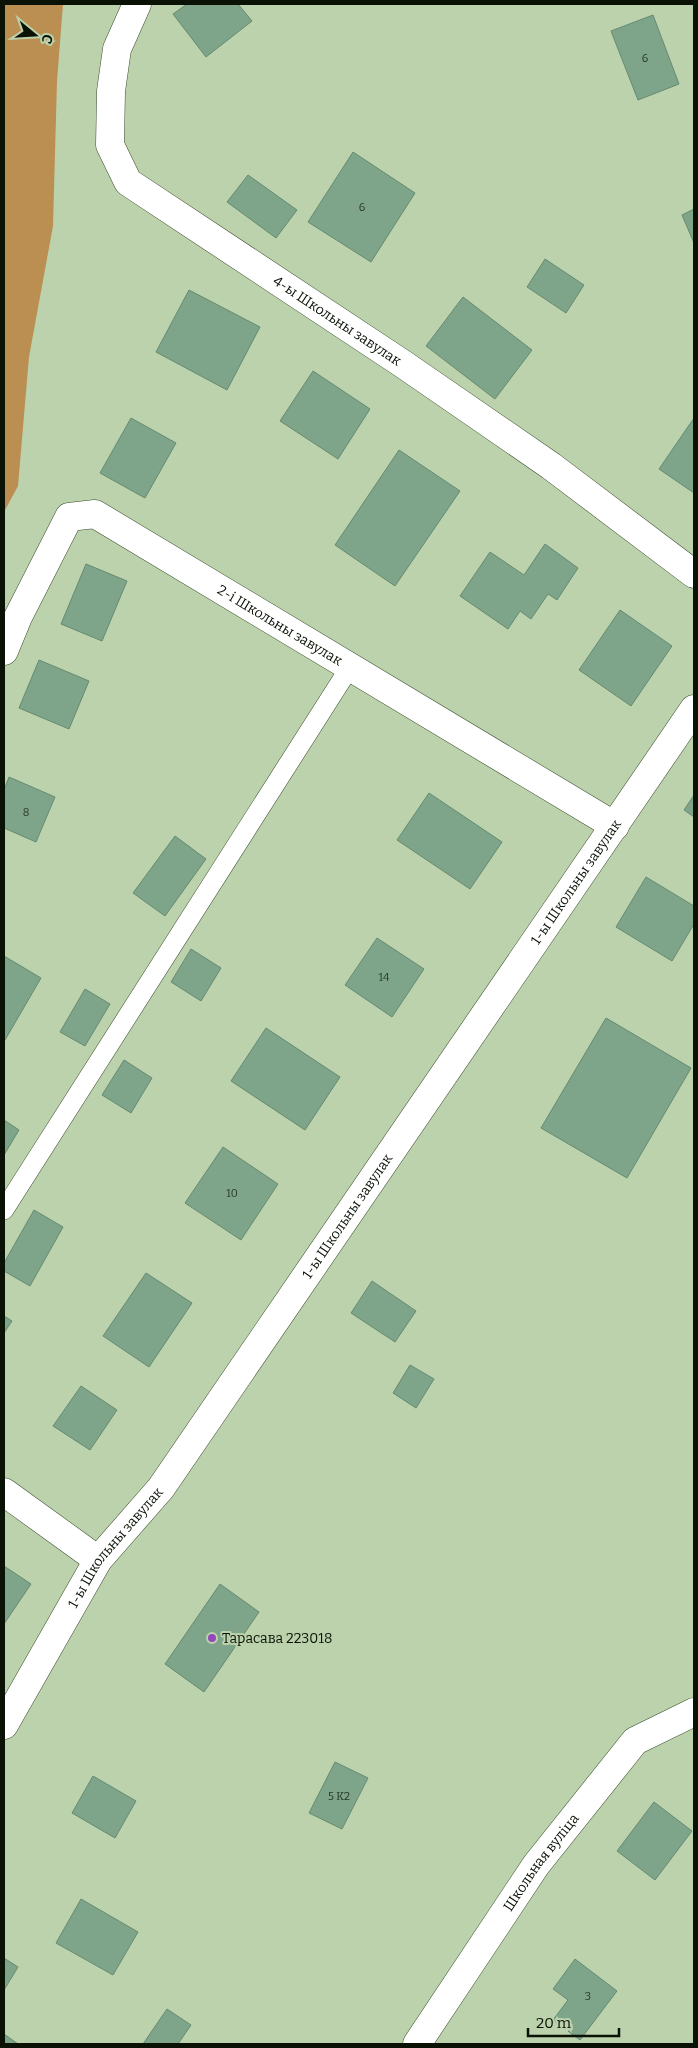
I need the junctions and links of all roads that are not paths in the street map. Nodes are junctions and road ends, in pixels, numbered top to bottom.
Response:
1 (137, 4) edge
2 (694, 574) edge
3 (4, 651) edge
4 (350, 667) junction
5 (694, 708) edge
6 (615, 826) junction
7 (4, 1210) edge
8 (4, 1492) edge
9 (98, 1560) junction
10 (694, 1712) edge
11 (4, 1725) edge
12 (417, 2044) edge

1 - 2 street, 4-ы Школьны завулак
3 - 4 street, 2-і Школьны завулак
4 - 6 street, 2-і Школьны завулак
4 - 7 lane
5 - 6 street, 1-ы Школьны завулак
6 - 9 street, 1-ы Школьны завулак
8 - 9 street
9 - 11 street, 1-ы Школьны завулак
10 - 12 street, Школьная вуліца

